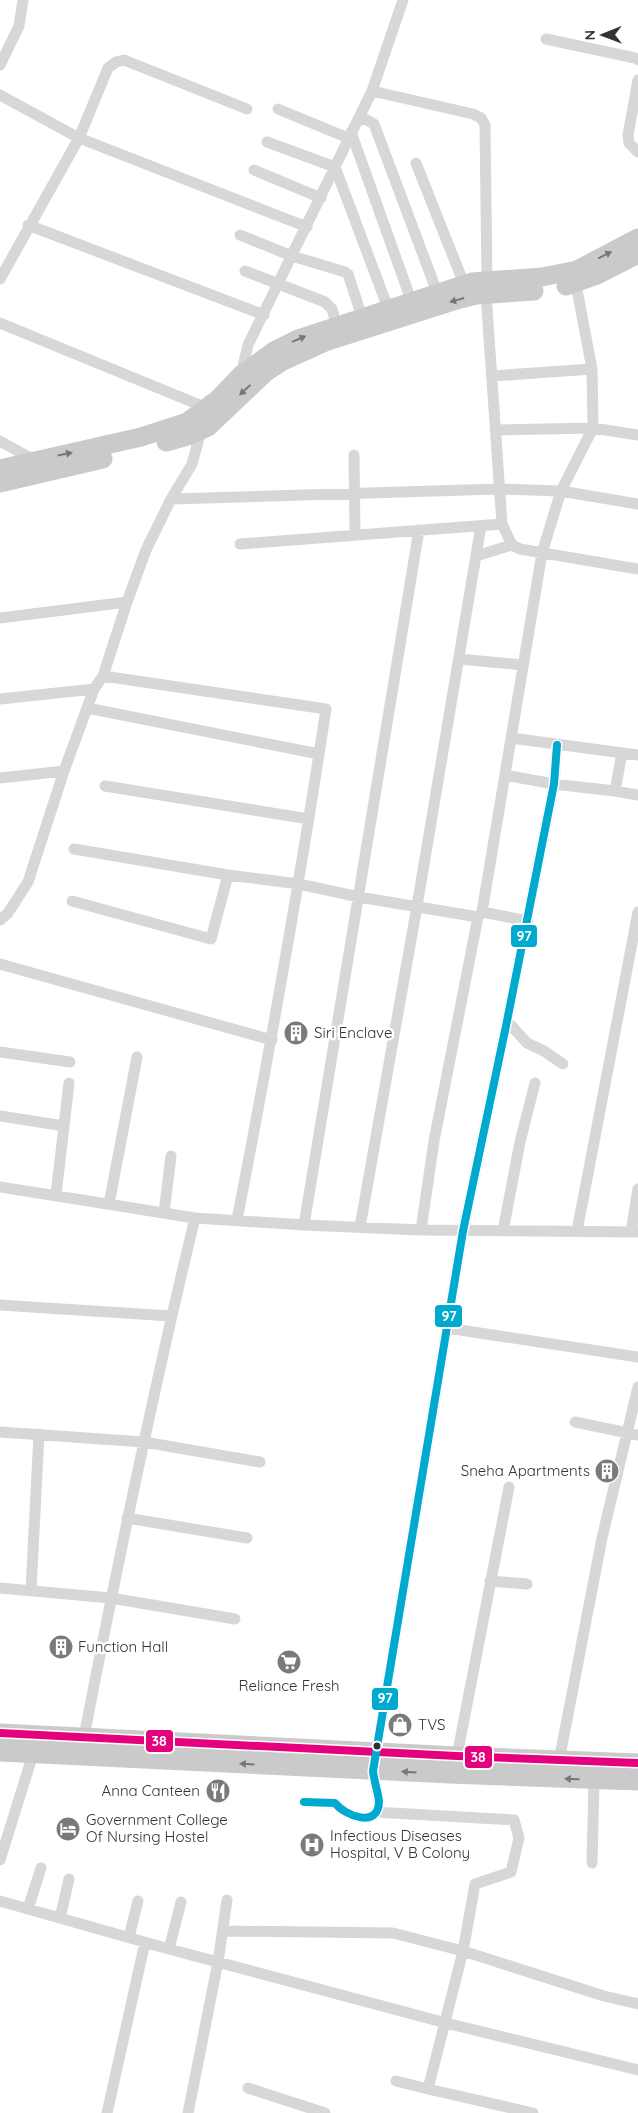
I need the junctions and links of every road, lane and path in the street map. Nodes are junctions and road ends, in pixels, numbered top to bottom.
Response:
1 (23, 0) edge
2 (403, 0) edge
3 (546, 39) dead end
4 (638, 60) edge
5 (0, 65) edge
6 (638, 80) edge
7 (372, 91) junction
8 (0, 95) edge
9 (247, 109) dead end
10 (278, 109) dead end
11 (358, 119) junction
12 (350, 135) junction
13 (79, 138) junction
14 (267, 142) dead end
15 (638, 152) edge
16 (416, 163) dead end
17 (334, 167) junction
18 (254, 170) dead end
19 (320, 198) junction
20 (28, 225) junction
21 (307, 227) junction
22 (240, 235) dead end
23 (638, 238) edge
24 (638, 254) edge
25 (292, 256) junction
26 (245, 272) dead end
27 (0, 279) edge
28 (464, 284) junction
29 (576, 284) junction
30 (278, 285) junction
31 (487, 287) junction
32 (437, 292) junction
33 (412, 300) junction
34 (388, 308) junction
35 (264, 315) junction
36 (362, 317) junction
37 (0, 323) edge
38 (337, 326) junction
39 (592, 369) junction
40 (241, 375) junction
41 (492, 376) junction
42 (207, 408) junction
43 (593, 428) junction
44 (495, 430) junction
45 (201, 431) junction
46 (638, 435) edge
47 (0, 441) edge
48 (354, 455) dead end
49 (34, 460) junction
50 (0, 469) edge
51 (0, 483) edge
52 (499, 489) junction
53 (561, 491) junction
54 (354, 494) junction
55 (171, 499) junction
56 (638, 504) edge
57 (502, 524) junction
58 (481, 526) junction
59 (418, 530) junction
60 (355, 535) junction
61 (240, 544) dead end
62 (512, 545) junction
63 (542, 552) junction
64 (476, 556) junction
65 (638, 569) edge
66 (127, 602) junction
67 (0, 618) edge
68 (459, 659) junction
69 (523, 665) junction
70 (103, 676) junction
71 (94, 689) junction
72 (0, 699) edge
73 (87, 708) junction
74 (511, 738) junction
75 (557, 745) junction
76 (319, 754) junction
77 (622, 754) junction
78 (638, 755) edge
79 (64, 771) junction
80 (505, 775) junction
81 (0, 778) edge
82 (554, 784) junction
83 (105, 786) dead end
84 (615, 790) junction
85 (638, 795) edge
86 (309, 819) junction
87 (74, 849) dead end
88 (228, 874) junction
89 (300, 884) junction
90 (359, 896) junction
91 (72, 901) dead end
92 (417, 906) junction
93 (638, 912) edge
94 (480, 914) junction
95 (0, 920) edge
96 (528, 921) junction
97 (0, 964) edge
98 (508, 1021) junction
99 (272, 1040) junction
100 (0, 1052) edge
101 (137, 1056) dead end
102 (70, 1062) dead end
103 (563, 1064) dead end
104 (69, 1083) dead end
105 (535, 1083) dead end
106 (0, 1116) edge
107 (64, 1126) junction
108 (172, 1156) dead end
109 (0, 1186) edge
110 (638, 1189) edge
111 (56, 1195) junction
112 (110, 1204) junction
113 (164, 1212) junction
114 (195, 1218) junction
115 (236, 1220) junction
116 (304, 1225) junction
117 (360, 1227) junction
118 (421, 1230) junction
119 (463, 1230) junction
120 (503, 1231) junction
121 (576, 1232) junction
122 (634, 1232) edge
123 (0, 1305) edge
124 (171, 1316) junction
125 (447, 1328) junction
126 (638, 1357) edge
127 (638, 1387) edge
128 (575, 1422) dead end
129 (0, 1432) edge
130 (39, 1434) junction
131 (633, 1434) edge
132 (144, 1442) junction
133 (260, 1462) dead end
134 (509, 1487) dead end
135 (127, 1518) junction
136 (247, 1538) dead end
137 (490, 1581) junction
138 (527, 1584) dead end
139 (0, 1588) edge
140 (31, 1590) junction
141 (111, 1598) junction
142 (235, 1619) dead end
143 (0, 1734) edge
144 (82, 1747) junction
145 (0, 1752) edge
146 (34, 1754) junction
147 (457, 1756) junction
148 (559, 1761) junction
149 (374, 1762) junction
150 (638, 1763) edge
151 (594, 1780) junction
152 (638, 1781) edge
153 (304, 1802) dead end
154 (375, 1812) junction
155 (0, 1860) edge
156 (592, 1863) dead end
157 (41, 1868) dead end
158 (69, 1879) dead end
159 (226, 1900) dead end
160 (0, 1901) edge
161 (138, 1901) dead end
162 (181, 1902) dead end
163 (28, 1909) junction
164 (60, 1918) junction
165 (223, 1931) junction
166 (129, 1936) junction
167 (145, 1942) junction
168 (169, 1949) junction
169 (463, 1951) junction
170 (218, 1962) junction
171 (638, 2004) edge
172 (446, 2023) junction
173 (638, 2070) edge
174 (396, 2081) dead end
175 (248, 2088) dead end
176 (428, 2089) junction
177 (108, 2113) edge
178 (188, 2113) edge
179 (325, 2113) edge
180 (533, 2113) edge

1 - 5 street
2 - 7 street
3 - 4 street
6 - 15 street
7 - 11 street
7 - 31 street
8 - 13 street
9 - 13 street
10 - 12 street
11 - 12 street
11 - 32 street
12 - 17 street
12 - 33 street
13 - 20 street
13 - 21 street
14 - 17 street
16 - 28 street
17 - 19 street
17 - 34 street
18 - 19 street
19 - 21 street
20 - 27 street
20 - 35 street
21 - 25 street
22 - 25 street
31 -> 23 main road
24 - 29 main road
25 - 30 street
25 - 36 street
26 - 30 street
28 - 31 main road
28 - 32 main road
29 - 31 main road
29 - 39 street
30 - 35 street
30 - 38 street
31 - 41 street
31 -> 45 main road
32 - 33 main road
33 - 34 main road
34 - 36 main road
35 - 40 street
36 - 38 main road
37 - 42 street
40 -> 38 main road
39 - 41 street
39 - 43 street
40 - 42 main road
41 - 44 street
49 -> 42 main road
43 - 44 street
43 - 46 street
43 - 53 street
44 - 52 street
45 - 51 main road
45 - 55 street
47 - 49 street
48 - 54 street
49 - 50 main road
52 - 53 street
52 - 54 street
52 - 57 street
53 - 56 street
53 - 63 street
54 - 55 street
54 - 60 street
55 - 66 street
57 - 58 street
57 - 62 street
58 - 59 street
58 - 64 street
59 - 60 street
59 - 90 street
60 - 61 street
62 - 63 street
62 - 64 street
63 - 65 street
63 - 69 street
64 - 68 street
66 - 67 street
66 - 70 street
68 - 69 street
68 - 92 street
69 - 74 street
70 - 71 street
70 - 76 street
71 - 72 street
71 - 73 street
73 - 76 street
73 - 79 street
74 - 75 street
74 - 80 street
75 - 77 street
75 - 82 street
76 - 86 street
77 - 78 street
77 - 84 street
79 - 81 street
79 - 95 street
80 - 82 street
80 - 94 street
82 - 84 street
82 - 96 street
83 - 86 street
84 - 85 street
86 - 89 street
87 - 88 street
88 - 89 street
88 - 91 street
89 - 90 street
89 - 99 street
90 - 92 street
90 - 116 street
92 - 94 street
92 - 117 street
93 - 121 street
94 - 96 street
94 - 118 street
96 - 98 street
97 - 99 street
98 - 103 street
98 - 119 street
99 - 115 street
100 - 102 street
101 - 112 street
104 - 107 street
105 - 120 street
106 - 107 street
107 - 111 street
108 - 113 street
109 - 111 street
110 - 122 street
111 - 112 street
112 - 113 street
113 - 114 street
114 - 115 street
114 - 124 street
115 - 116 street
116 - 117 street
117 - 118 street
118 - 119 street
119 - 120 street
119 - 125 street
120 - 121 street
121 - 122 street
123 - 124 street
124 - 132 street
125 - 126 street
125 - 149 street
127 - 131 street
128 - 131 street
129 - 130 street
130 - 132 street
130 - 140 street
131 - 148 street
132 - 133 street
132 - 135 street
134 - 137 street
135 - 136 street
135 - 141 street
137 - 138 street
137 - 147 street
139 - 140 street
140 - 141 street
141 - 142 street
141 - 144 street
143 - 144 main road
144 - 146 main road
144 - 149 main road
145 - 146 main road
146 - 155 street
147 - 148 main road
147 - 149 main road
148 - 150 main road
151 -> 149 main road
149 - 154 street
151 - 152 main road
151 - 156 street
153 - 154 street
154 - 169 street
157 - 163 street
158 - 164 street
159 - 165 street
160 - 163 street
161 - 166 street
162 - 168 street
163 - 164 street
164 - 166 street
165 - 169 street
165 - 170 street
166 - 167 street
167 - 168 street
167 - 177 street
168 - 170 street
169 - 171 street
169 - 172 street
170 - 172 street
170 - 178 street
172 - 173 street
172 - 176 street
174 - 176 street
175 - 179 street
176 - 180 street

